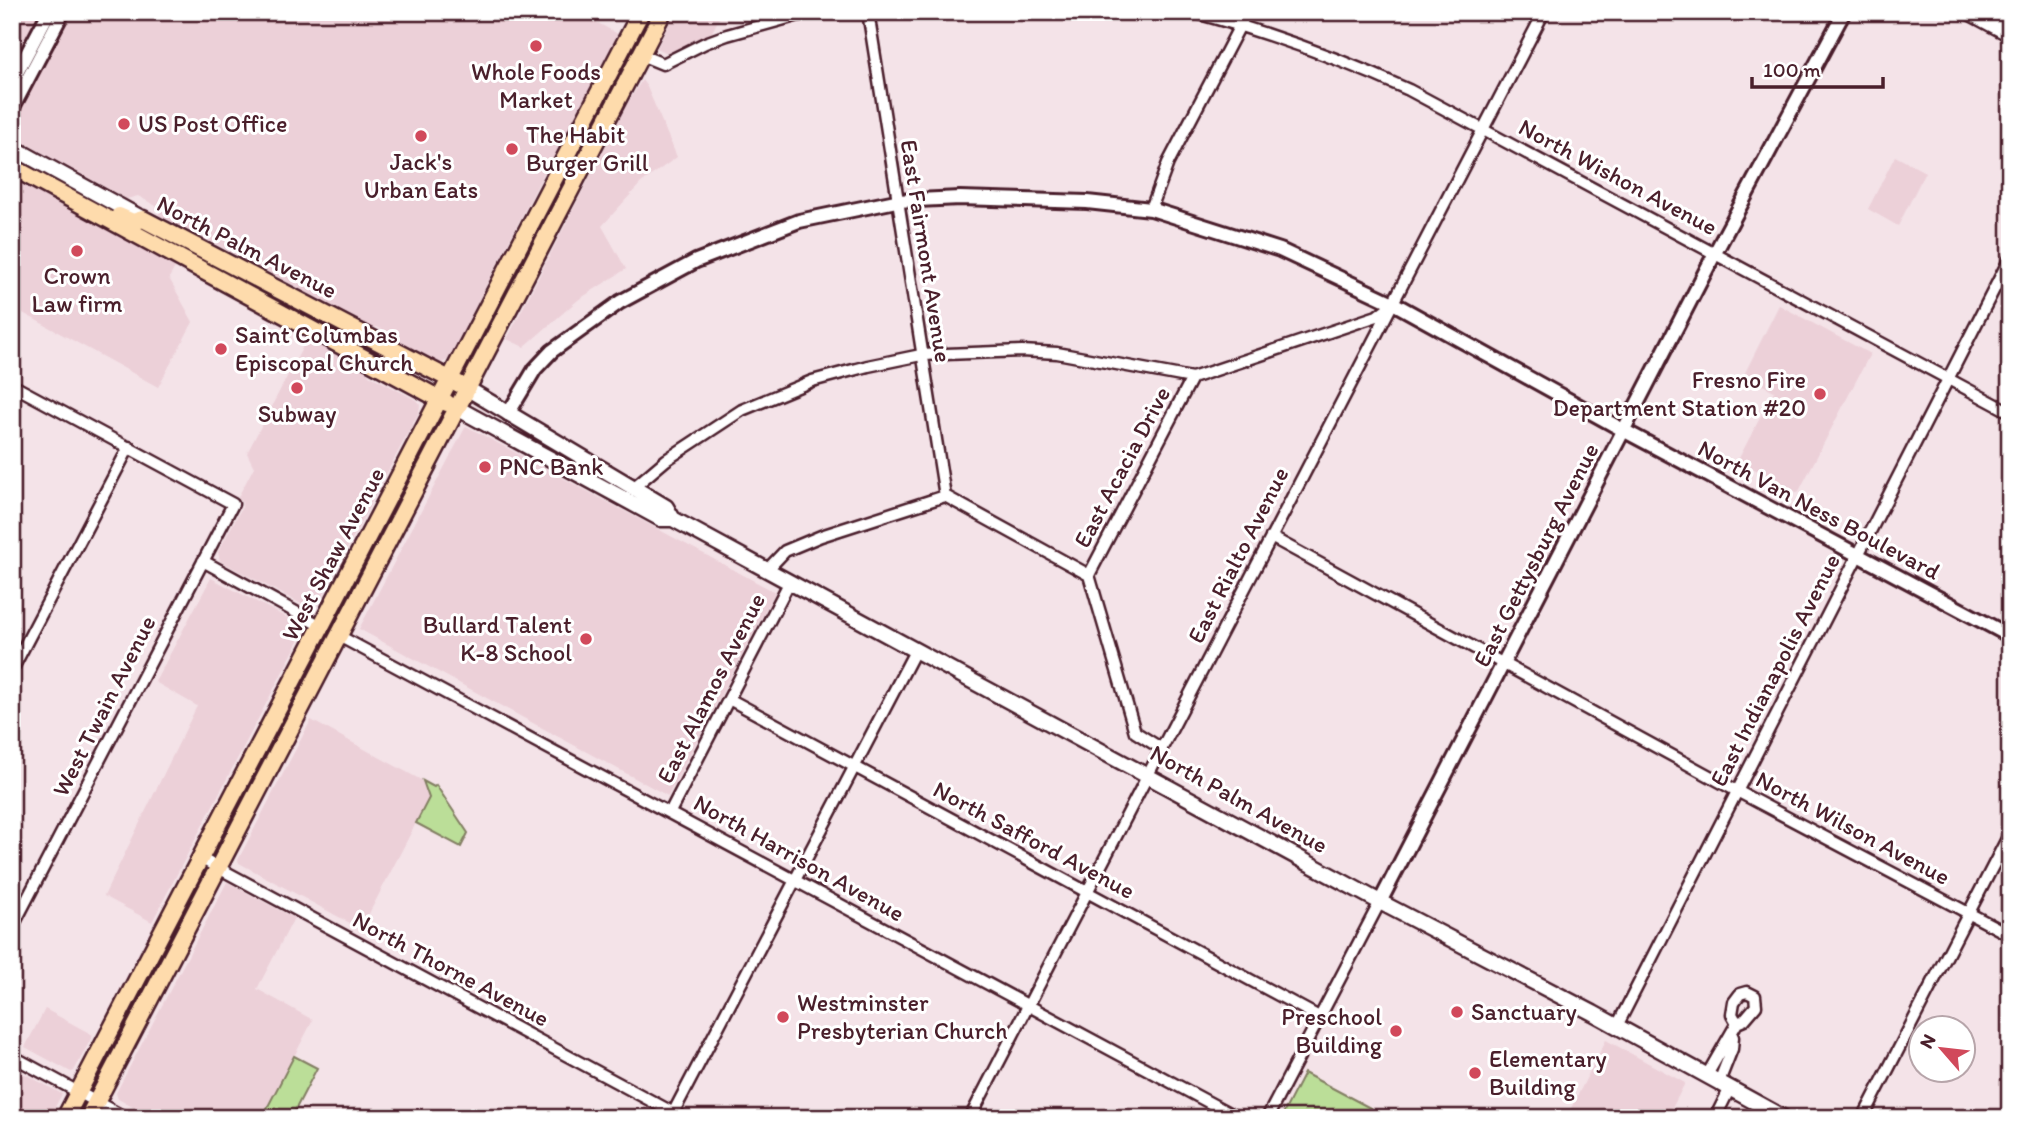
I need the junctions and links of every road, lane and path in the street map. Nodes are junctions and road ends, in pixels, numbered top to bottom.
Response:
1 (50, 12) edge
2 (63, 12) edge
3 (641, 12) edge
4 (663, 12) edge
5 (810, 12) edge
6 (868, 12) edge
7 (1193, 12) edge
8 (1247, 12) edge
9 (1544, 12) edge
10 (1844, 12) edge
11 (1969, 12) edge
12 (1241, 25) junction
13 (2010, 34) edge
14 (641, 55) junction
15 (12, 82) edge
16 (12, 109) edge
17 (590, 110) junction
18 (1484, 129) junction
19 (12, 147) edge
20 (12, 167) edge
21 (27, 175) junction
22 (896, 201) junction
23 (564, 203) junction
24 (1151, 209) junction
25 (144, 219) junction
26 (1715, 253) junction
27 (2010, 258) edge
28 (1393, 303) junction
29 (921, 355) junction
30 (1192, 378) junction
31 (1947, 378) junction
32 (450, 380) junction
33 (12, 385) edge
34 (468, 389) junction
35 (440, 399) junction
36 (457, 408) junction
37 (2010, 412) edge
38 (508, 414) junction
39 (1623, 430) junction
40 (129, 447) junction
41 (633, 488) junction
42 (945, 496) junction
43 (673, 519) junction
44 (1270, 537) junction
45 (1856, 554) junction
46 (203, 561) junction
47 (766, 571) junction
48 (1089, 575) junction
49 (345, 580) junction
50 (789, 583) junction
51 (321, 626) junction
52 (339, 636) junction
53 (2010, 636) edge
54 (915, 651) junction
55 (1504, 663) junction
56 (12, 670) edge
57 (729, 699) junction
58 (299, 713) junction
59 (1163, 749) junction
60 (854, 767) junction
61 (1149, 775) junction
62 (1737, 791) junction
63 (670, 812) junction
64 (2010, 833) edge
65 (200, 858) junction
66 (218, 867) junction
67 (795, 880) junction
68 (1087, 892) junction
69 (1380, 902) junction
70 (1968, 913) junction
71 (12, 928) edge
72 (2010, 936) edge
73 (1027, 1006) junction
74 (1320, 1017) junction
75 (1617, 1026) junction
76 (1735, 1028) dead end
77 (12, 1056) edge
78 (1719, 1082) junction
79 (78, 1092) junction
80 (96, 1102) junction
81 (676, 1116) edge
82 (65, 1118) edge
83 (88, 1118) edge
84 (126, 1118) edge
85 (974, 1118) edge
86 (1238, 1118) edge
87 (1268, 1118) edge
88 (1715, 1118) edge
89 (1784, 1118) edge
90 (1863, 1118) edge

1 - 15 street
2 - 16 street
3 - 17 main road, West Shaw Avenue
4 - 14 main road, West Shaw Avenue
5 - 14 street
6 - 22 street, East Fairmont Avenue
7 - 12 street, North Wishon Avenue
8 - 12 street
9 - 18 street, East Rialto Avenue
10 - 26 street, East Gettysburg Avenue
11 - 13 main road
12 - 18 street, North Wishon Avenue
12 - 24 street
14 - 23 main road, West Shaw Avenue
17 - 23 main road
17 - 32 main road, West Shaw Avenue
18 - 26 street, North Wishon Avenue
18 - 28 street, East Rialto Avenue
19 - 25 main road, North Palm Avenue
20 - 21 main road, North Palm Avenue
21 - 25 main road
21 - 35 main road, North Palm Avenue
22 - 24 street, North Van Ness Boulevard
22 - 29 street, East Fairmont Avenue
22 - 38 street, North Van Ness Boulevard
23 - 34 main road, West Shaw Avenue
24 - 28 street, North Van Ness Boulevard
25 - 32 main road, North Palm Avenue
26 - 31 street, North Wishon Avenue
26 - 39 street, East Gettysburg Avenue
27 - 31 street, East Indianapolis Avenue
28 - 30 street
28 - 39 street, North Van Ness Boulevard
28 - 44 street, East Rialto Avenue
29 - 30 street
29 - 41 street
29 - 42 street, East Fairmont Avenue
30 - 48 street, East Acacia Drive
31 - 37 street, North Wishon Avenue
31 - 45 street, East Indianapolis Avenue
32 - 34 main road, North Palm Avenue
32 - 35 main road, West Shaw Avenue
33 - 40 street
34 - 36 main road, West Shaw Avenue
34 - 38 main road, North Palm Avenue
35 - 36 main road, North Palm Avenue
35 - 49 main road, West Shaw Avenue
36 - 43 main road, North Palm Avenue
36 - 52 main road, West Shaw Avenue
38 - 41 main road, North Palm Avenue
39 - 45 street, North Van Ness Boulevard
39 - 55 street, East Gettysburg Avenue
40 - 46 street, West Twain Avenue
40 - 56 street
41 - 43 main road, North Palm Avenue
42 - 47 street
42 - 48 street
43 - 47 main road, North Palm Avenue
44 - 55 street, North Wilson Avenue
44 - 59 street, East Rialto Avenue
45 - 53 street, North Van Ness Boulevard
45 - 62 street, East Indianapolis Avenue
46 - 51 street
46 - 71 street, West Twain Avenue
47 - 50 main road, North Palm Avenue
48 - 59 street
49 - 51 main road, West Shaw Avenue
49 - 52 main road
50 - 54 main road, North Palm Avenue
50 - 57 street, East Alamos Avenue
51 - 58 main road
51 - 65 main road, West Shaw Avenue
52 - 58 main road, West Shaw Avenue
52 - 63 street, North Harrison Avenue
54 - 60 street
54 - 61 main road, North Palm Avenue
55 - 62 street, North Wilson Avenue
55 - 69 street, East Gettysburg Avenue
57 - 60 street, North Safford Avenue
57 - 63 street, East Alamos Avenue
58 - 66 main road, West Shaw Avenue
59 - 61 street, East Rialto Avenue
60 - 67 street
60 - 68 street, North Safford Avenue
61 - 68 street, East Rialto Avenue
61 - 69 main road, North Palm Avenue
62 - 70 street, North Wilson Avenue
62 - 75 street, East Indianapolis Avenue
63 - 67 street, North Harrison Avenue
64 - 70 street
65 - 66 street, North Thorne Avenue
65 - 79 main road, West Shaw Avenue
66 - 80 main road, West Shaw Avenue
66 - 81 street, North Thorne Avenue
67 - 73 street, North Harrison Avenue
67 - 81 street
68 - 73 street, East Rialto Avenue
68 - 74 street, North Safford Avenue
69 - 74 street, East Gettysburg Avenue
69 - 75 main road, North Palm Avenue
70 - 72 street, North Wilson Avenue
70 - 90 street
73 - 85 street, East Rialto Avenue
73 - 86 street, North Harrison Avenue
74 - 87 street, East Gettysburg Avenue
75 - 78 main road, North Palm Avenue
76 - 78 street
77 - 79 street
78 - 88 street
78 - 89 main road, North Palm Avenue
79 - 80 street
79 - 82 main road, West Shaw Avenue
80 - 83 main road, West Shaw Avenue
80 - 84 street

